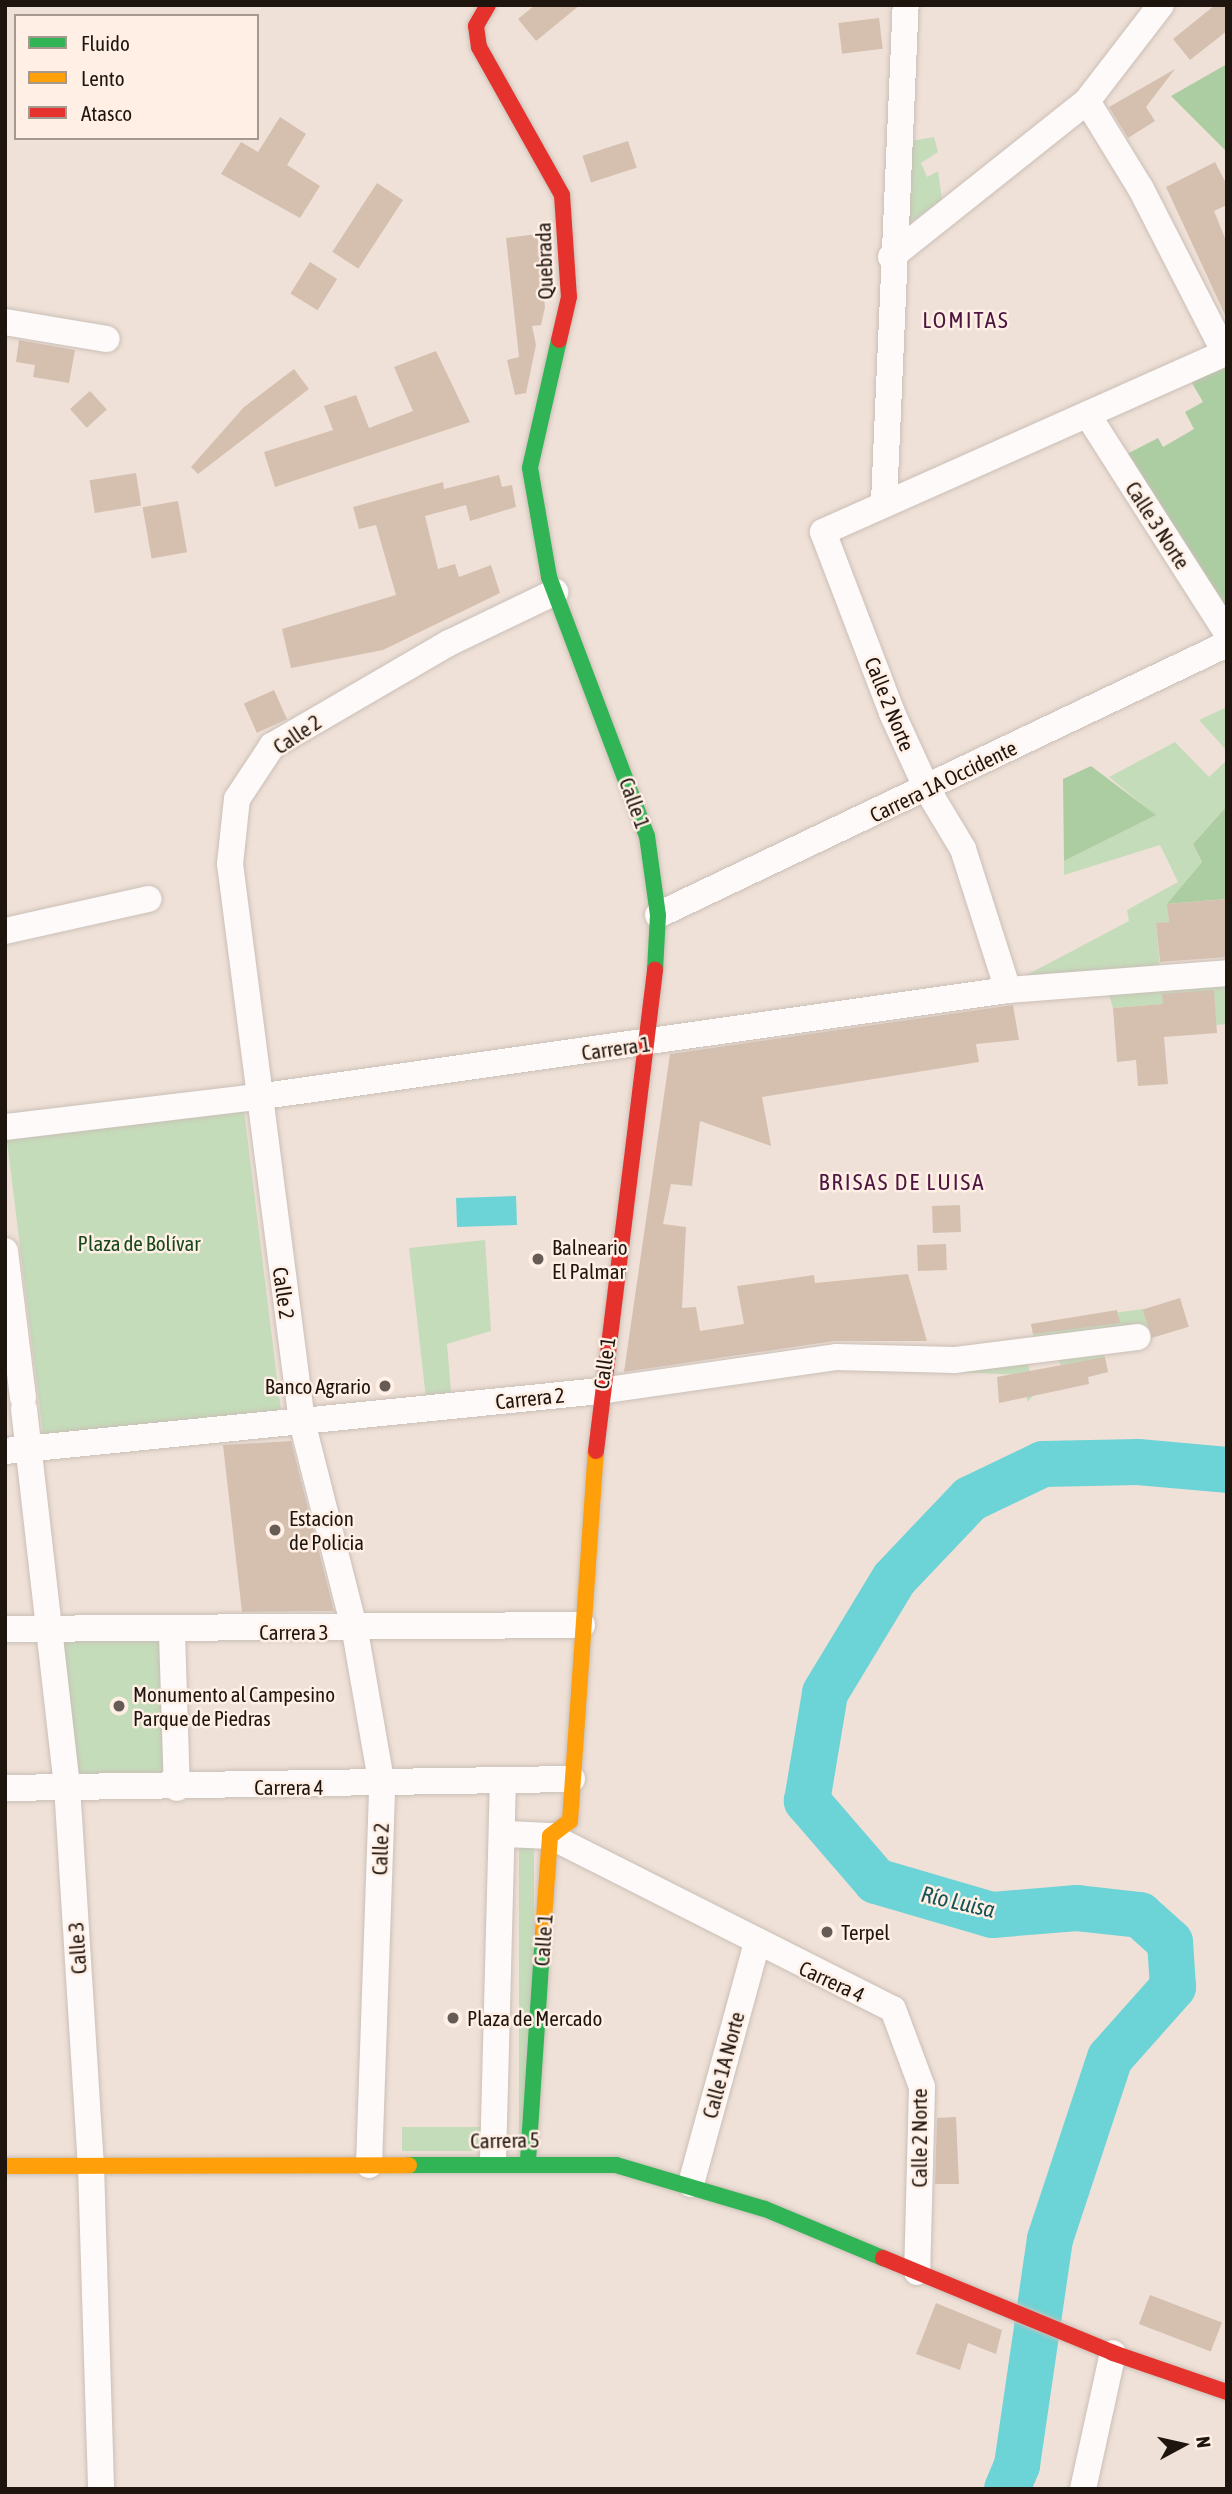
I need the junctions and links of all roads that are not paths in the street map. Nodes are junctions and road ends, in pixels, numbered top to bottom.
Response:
1 (488, 5) edge
2 (906, 5) edge
3 (1161, 5) edge
4 (1087, 101) junction
5 (891, 257) junction
6 (5, 322) edge
7 (107, 339) dead end
8 (1089, 417) junction
9 (884, 502) junction
10 (552, 585) junction
11 (1227, 633) edge
12 (1227, 643) edge
13 (926, 789) junction
14 (148, 900) dead end
15 (658, 915) junction
16 (5, 931) edge
17 (1227, 973) edge
18 (1008, 990) junction
19 (650, 1043) junction
20 (257, 1097) junction
21 (5, 1127) edge
22 (5, 1251) edge
23 (1138, 1337) dead end
24 (600, 1391) junction
25 (302, 1422) junction
26 (32, 1450) junction
27 (5, 1451) edge
28 (582, 1625) junction
29 (49, 1627) junction
30 (5, 1629) edge
31 (355, 1631) junction
32 (172, 1633) junction
33 (572, 1780) junction
34 (503, 1784) junction
35 (67, 1786) junction
36 (382, 1786) junction
37 (5, 1788) edge
38 (177, 1788) junction
39 (506, 1834) junction
40 (550, 1836) junction
41 (756, 1946) junction
42 (893, 2009) joint
43 (493, 2160) junction
44 (528, 2160) junction
45 (369, 2165) junction
46 (5, 2166) edge
47 (90, 2167) junction
48 (691, 2183) junction
49 (917, 2272) junction
50 (1107, 2350) junction
51 (1227, 2392) edge
52 (102, 2489) edge
53 (1083, 2489) edge

1 - 10 street, Quebrada
2 - 5 street
3 - 4 street
4 - 5 street
4 - 8 street
5 - 9 street
6 - 7 street
8 - 9 street
8 - 11 street, Calle 3 Norte
9 - 13 street, Calle 2 Norte
10 - 15 street, Calle 1
10 - 20 street, Calle 2
12 - 13 street, Carrera 1A Occidente
13 - 15 street, Carrera 1A Occidente
13 - 18 street, Calle 2 Norte
14 - 16 street
15 - 19 street, Calle 1
17 - 18 street, Carrera 1
18 - 19 street, Carrera 1
19 - 20 street, Carrera 1
19 - 24 street, Calle 1
20 - 21 street, Carrera 1
20 - 25 street, Calle 2
22 - 26 street, Calle 3
23 - 24 street, Carrera 2
24 - 25 street, Carrera 2
24 - 28 street, Calle 1
25 - 26 street, Carrera 2
25 - 31 street, Calle 2
26 - 27 street, Carrera 2
26 - 29 street, Calle 3
28 - 31 street, Carrera 3
28 - 33 street, Calle 1
29 - 30 street, Carrera 3
29 - 32 street, Carrera 3
29 - 35 street, Calle 3
31 - 32 street, Carrera 3
31 - 36 street, Calle 2
32 - 38 street
33 - 34 street, Carrera 4
33 - 40 street, Calle 1
34 - 36 street, Carrera 4
34 - 39 street, Calle 1
35 - 37 street, Carrera 4
35 - 38 street, Carrera 4
35 - 47 street, Calle 3
36 - 38 street, Carrera 4
36 - 45 street, Calle 2
39 - 40 street, Carrera 4
39 - 43 street, Calle 1
40 - 41 street, Carrera 4
40 - 44 street, Calle 1
41 - 42 street, Carrera 4
41 - 48 street, Calle 1A Norte
42 - 49 street, Calle 2 Norte
43 - 44 street, Carrera 5
43 - 45 street, Carrera 5
44 - 48 street, Carrera 5
45 - 47 street, Carrera 5
46 - 47 street, Carrera 5
47 - 52 street, Calle 3
48 - 49 street, Carrera 5
49 - 50 street, Carrera 5
50 - 51 street, Carrera 5
50 - 53 street

